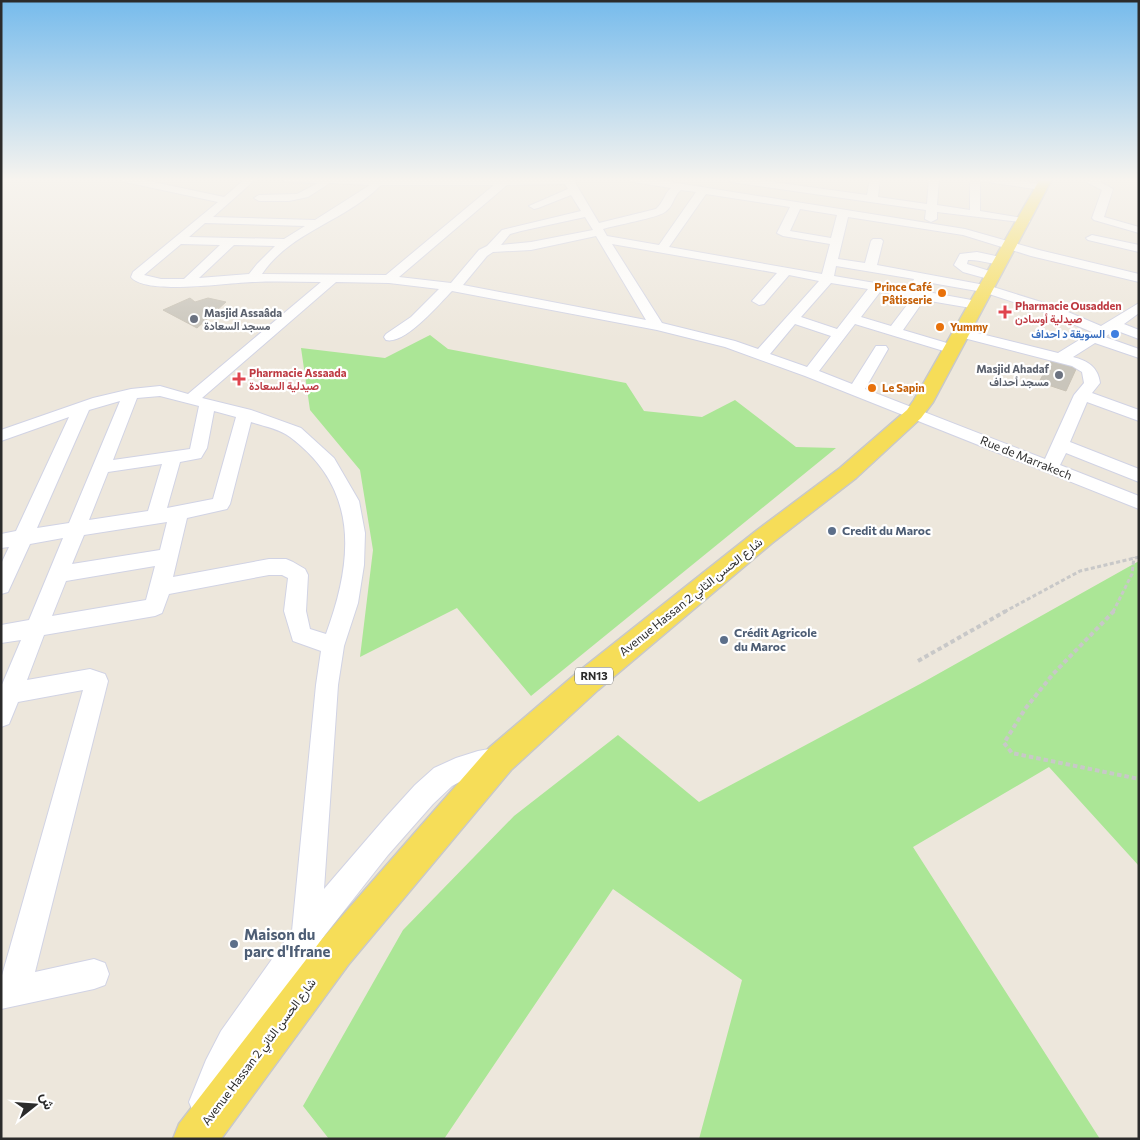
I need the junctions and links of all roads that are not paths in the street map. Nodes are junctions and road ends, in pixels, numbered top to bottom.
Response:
1 (187, 232) edge
2 (304, 232) edge
3 (444, 232) edge
4 (506, 232) edge
5 (674, 232) edge
6 (783, 232) edge
7 (838, 232) edge
8 (965, 232) edge
9 (1018, 232) edge
10 (602, 233) junction
11 (1092, 238) dead end
12 (178, 240) junction
13 (877, 241) dead end
14 (230, 242) junction
15 (836, 242) junction
16 (287, 243) junction
17 (491, 249) junction
18 (662, 249) junction
19 (1139, 249) edge
20 (831, 261) junction
21 (870, 268) junction
22 (786, 271) junction
23 (993, 275) junction
24 (1138, 275) edge
25 (921, 277) junction
26 (253, 278) junction
27 (332, 279) junction
28 (389, 279) junction
29 (827, 279) junction
30 (187, 283) junction
31 (451, 286) junction
32 (877, 288) junction
33 (918, 295) junction
34 (759, 300) dead end
35 (1137, 311) edge
36 (793, 319) junction
37 (853, 319) junction
38 (657, 326) junction
39 (895, 331) junction
40 (1104, 331) junction
41 (841, 335) junction
42 (1139, 335) edge
43 (391, 337) dead end
44 (957, 341) junction
45 (881, 349) dead end
46 (762, 354) junction
47 (1139, 354) edge
48 (1060, 358) junction
49 (810, 373) junction
50 (856, 391) junction
51 (130, 394) junction
52 (1082, 395) junction
53 (199, 402) junction
54 (82, 407) junction
55 (245, 414) junction
56 (914, 414) junction
57 (1139, 416) edge
58 (1, 436) edge
59 (1062, 445) junction
60 (172, 458) junction
61 (1050, 466) junction
62 (103, 467) junction
63 (1139, 476) edge
64 (1139, 504) edge
65 (179, 513) junction
66 (156, 516) junction
67 (76, 529) junction
68 (23, 539) junction
69 (1, 541) edge
70 (166, 557) junction
71 (58, 574) junction
72 (1, 586) edge
73 (159, 588) junction
74 (35, 628) junction
75 (1, 634) edge
76 (333, 646) junction
77 (6, 704) edge
78 (500, 759) junction
79 (306, 936) junction
80 (94, 974) dead end
81 (7, 993) edge
82 (198, 1137) edge

1 - 12 street
2 - 16 street
3 - 28 street
4 - 17 street
5 - 18 street
6 - 15 street
7 - 15 street
8 - 23 street
9 - 23 main road, Avenue Hassan 2 شارع الحسن الثاني / RN13
10 - 17 street
10 - 18 street
10 - 38 street
11 - 19 street
12 - 14 street
12 - 30 street, Rue de Marrakech
13 - 21 street
14 - 16 street
14 - 30 street
15 - 20 street
16 - 26 street
17 - 31 street
18 - 22 street
20 - 21 street
20 - 29 street
21 - 25 street
22 - 29 street
22 - 34 street
23 - 24 street
23 - 25 street
23 - 33 street
23 - 40 street
23 - 44 main road, Avenue Hassan 2 شارع الحسن الثاني / RN13
25 - 33 street
26 - 27 street, Rue de Marrakech
26 - 30 street, Rue de Marrakech
27 - 28 street, Rue de Marrakech
27 - 53 street
28 - 31 street, Rue de Marrakech
29 - 32 street
29 - 36 street
31 - 38 street, Rue de Marrakech
31 - 43 street
32 - 33 street
32 - 37 street
33 - 39 street
35 - 40 street
36 - 41 street
36 - 46 street
37 - 39 street
37 - 41 street
38 - 46 street, Rue de Marrakech
39 - 44 street
40 - 42 street
40 - 47 street
40 - 48 street
41 - 49 street
44 - 48 street
44 - 56 main road, Avenue Hassan 2 شارع الحسن الثاني / RN13
45 - 50 street
46 - 49 street, Rue de Marrakech
48 - 52 street
49 - 50 street, Rue de Marrakech
50 - 56 street, Rue de Marrakech
51 - 53 street
51 - 54 street
51 - 62 street
52 - 57 street
52 - 59 street
53 - 55 street
53 - 60 street
54 - 58 street
54 - 68 street
55 - 65 street
55 - 76 street
56 - 61 street, Rue de Marrakech
56 - 78 main road, Avenue Hassan 2 شارع الحسن الثاني / RN13
59 - 61 street
59 - 63 street
60 - 62 street
60 - 66 street
61 - 64 street, Rue de Marrakech
62 - 67 street
65 - 66 street
65 - 70 street
66 - 67 street
67 - 68 street
67 - 71 street
68 - 69 street
68 - 72 street
70 - 71 street
70 - 73 street
71 - 74 street
73 - 74 street
73 - 76 street
74 - 75 street
74 - 77 street
76 - 79 street
77 - 81 street
78 - 79 street
78 - 82 main road, Avenue Hassan 2 شارع الحسن الثاني / RN13
79 - 82 street
80 - 81 street

